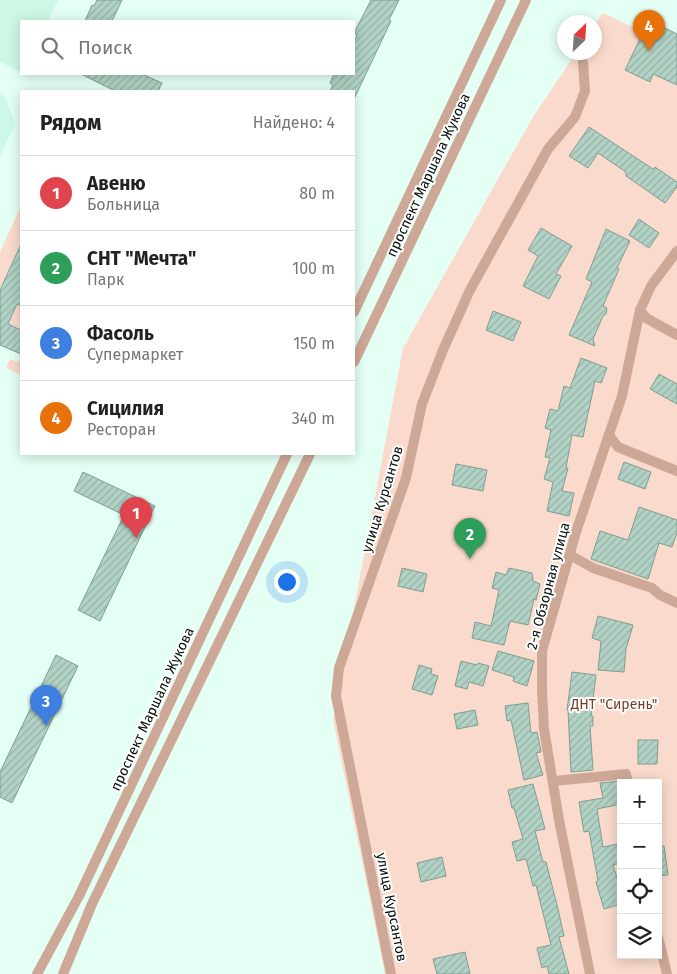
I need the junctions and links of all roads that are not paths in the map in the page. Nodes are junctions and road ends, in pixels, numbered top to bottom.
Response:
1 (501, 0) edge
2 (526, 0) edge
3 (584, 62) dead end
4 (677, 251) edge
5 (355, 310) edge
6 (640, 310) junction
7 (677, 335) edge
8 (355, 360) edge
9 (609, 435) junction
10 (287, 455) edge
11 (310, 455) edge
12 (677, 471) edge
13 (570, 555) junction
14 (677, 602) edge
15 (617, 779) edge
16 (554, 782) junction
17 (662, 953) edge
18 (37, 973) edge
19 (63, 974) edge
20 (391, 974) edge
21 (590, 974) edge
22 (667, 974) edge

1 - 5 street, проспект Маршала Жукова
2 - 8 street, проспект Маршала Жукова
3 - 20 street, улица Курсантов
4 - 6 street, 2-я Обзорная улица
6 - 7 street
6 - 9 street, 2-я Обзорная улица
9 - 12 street
9 - 13 street, 2-я Обзорная улица
10 - 18 street, проспект Маршала Жукова
11 - 19 street
13 - 14 street
13 - 16 street, 2-я Обзорная улица
15 - 16 street
16 - 21 street, 2-я Обзорная улица
17 - 22 street

